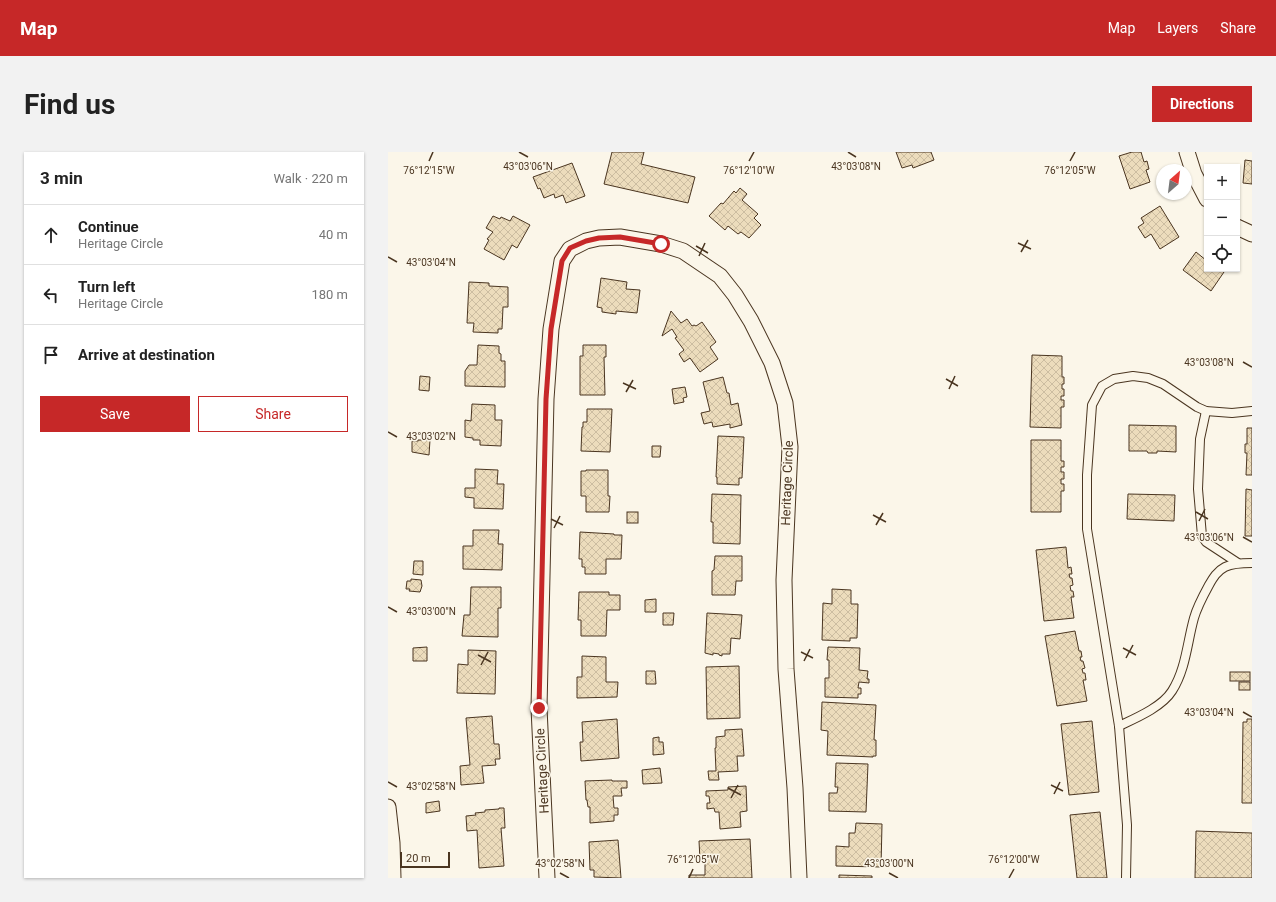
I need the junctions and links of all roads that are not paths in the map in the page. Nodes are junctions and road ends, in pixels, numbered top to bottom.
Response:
1 (1187, 152) edge
2 (1204, 193) edge
3 (1240, 229) edge
4 (1252, 234) edge
5 (1206, 411) junction
6 (1252, 411) edge
7 (1238, 563) junction
8 (1252, 563) edge
9 (1119, 726) junction
10 (388, 807) edge
11 (393, 878) edge
12 (547, 878) edge
13 (800, 878) edge
14 (1126, 878) edge

1 - 2 street
3 - 4 street
5 - 6 lane
5 - 7 lane
5 - 9 lane
7 - 8 lane
7 - 9 lane
9 - 14 lane
10 - 11 street
12 - 13 street, Heritage Circle

